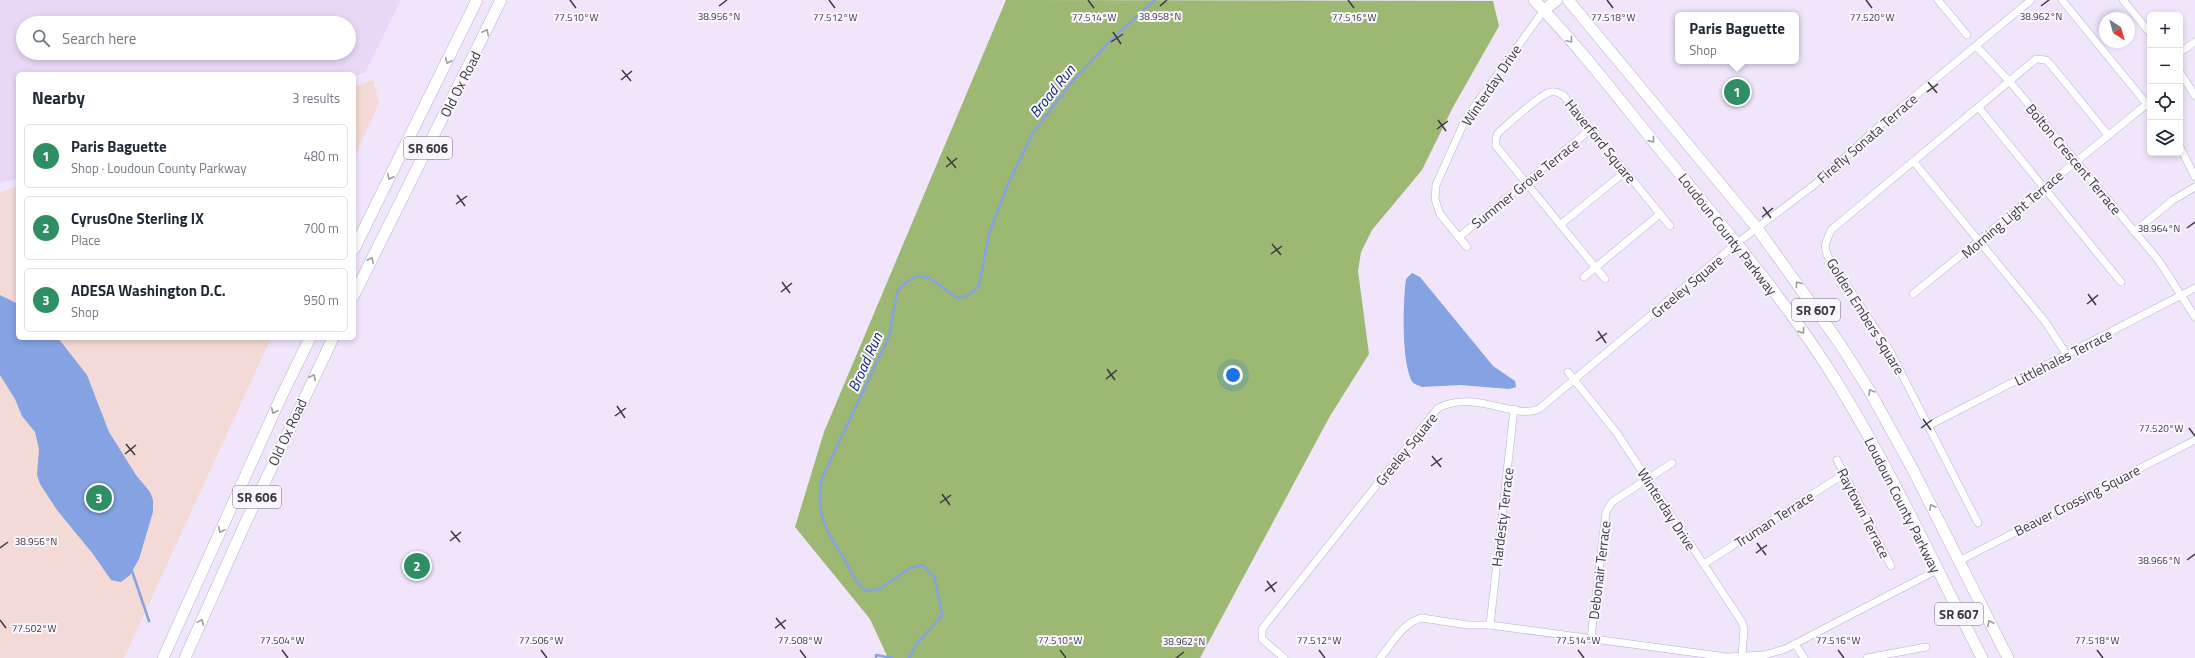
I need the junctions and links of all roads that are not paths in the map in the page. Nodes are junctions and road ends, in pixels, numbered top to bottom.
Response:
1 (477, 0) edge
2 (501, 0) edge
3 (1534, 0) edge
4 (1557, 0) edge
5 (1568, 0) edge
6 (1938, 0) edge
7 (2031, 0) edge
8 (2062, 0) edge
9 (2123, 0) edge
10 (1546, 5) edge
11 (2147, 29) edge
12 (1966, 35) dead end
13 (2195, 42) edge
14 (1976, 46) junction
15 (2183, 50) edge
16 (2183, 77) edge
17 (2010, 82) junction
18 (2195, 96) edge
19 (2147, 105) edge
20 (2147, 107) edge
21 (1980, 108) junction
22 (1591, 129) junction
23 (2108, 135) junction
24 (2183, 154) edge
25 (1914, 162) junction
26 (2076, 162) junction
27 (1626, 171) junction
28 (2195, 177) edge
29 (1525, 183) junction
30 (2044, 187) junction
31 (2195, 187) edge
32 (1660, 214) junction
33 (1560, 226) junction
34 (1670, 226) dead end
35 (1757, 228) junction
36 (2134, 232) junction
37 (1459, 237) junction
38 (1979, 242) junction
39 (1737, 243) junction
40 (356, 245) edge
41 (1467, 246) dead end
42 (1595, 268) junction
43 (1584, 277) dead end
44 (1604, 279) dead end
45 (2121, 282) dead end
46 (2195, 288) edge
47 (356, 291) edge
48 (1913, 294) dead end
49 (2183, 295) junction
50 (2195, 317) edge
51 (309, 340) edge
52 (331, 340) edge
53 (2067, 355) junction
54 (1568, 372) dead end
55 (1574, 380) junction
56 (1514, 409) junction
57 (1930, 425) junction
58 (2195, 440) edge
59 (1837, 460) dead end
60 (1672, 463) dead end
61 (1844, 474) junction
62 (1648, 479) junction
63 (1978, 523) dead end
64 (1960, 561) junction
65 (1704, 564) junction
66 (1891, 566) dead end
67 (1937, 570) junction
68 (1490, 625) junction
69 (1590, 638) junction
70 (1795, 644) junction
71 (1926, 646) dead end
72 (1742, 656) junction
73 (163, 658) edge
74 (185, 658) edge
75 (1284, 658) edge
76 (1380, 658) edge
77 (1804, 658) edge
78 (1867, 658) edge
79 (1982, 658) edge
80 (2008, 658) edge

1 -> 40 main road, Old Ox Road / SR 606
47 -> 2 main road, Old Ox Road / SR 606
3 - 10 main road, Loudoun County Parkway / SR 607
4 - 10 main road
5 - 35 main road, Loudoun County Parkway / SR 607
6 - 12 street
7 - 14 street, Firefly Sonata Terrace
8 - 19 street
9 - 11 street
10 - 37 street, Winterday Drive
10 -> 39 main road, Loudoun County Parkway / SR 607
13 - 15 street
14 - 17 street, Bolton Crescent Terrace
14 - 35 street, Firefly Sonata Terrace
16 - 18 street
17 - 21 street, Golden Embers Square
17 - 23 street, Golden Embers Square
17 - 26 street, Bolton Crescent Terrace
20 - 23 street, Morning Light Terrace
21 - 25 street, Golden Embers Square
21 - 30 street
22 - 27 street, Haverford Square
22 - 29 street, Summer Grove Terrace
22 - 29 street, Haverford Square
23 - 26 street, Morning Light Terrace
24 - 28 street
25 - 38 street
25 - 57 street, Golden Embers Square
26 - 30 street, Morning Light Terrace
26 - 36 street, Bolton Crescent Terrace
27 - 32 street, Haverford Square
27 - 33 street
29 - 33 street, Haverford Square
29 - 37 street, Summer Grove Terrace
30 - 38 street, Morning Light Terrace
30 - 45 street
31 - 36 street
32 - 34 street, Haverford Square
32 - 42 street
33 - 42 street, Haverford Square
35 - 39 street, Firefly Sonata Terrace
64 -> 35 main road, Loudoun County Parkway / SR 607
36 - 49 street, Bolton Crescent Terrace
37 - 41 street, Winterday Drive
38 - 48 street, Morning Light Terrace
38 - 53 street
39 - 55 street, Greeley Square
39 -> 67 main road, Loudoun County Parkway / SR 607
42 - 43 street
42 - 44 street, Haverford Square
46 - 49 street, Littlehales Terrace
49 - 50 street
49 - 53 street, Littlehales Terrace
51 -> 73 main road, Old Ox Road / SR 606
74 -> 52 main road, Old Ox Road / SR 606
53 - 57 street, Littlehales Terrace
54 - 55 street, Winterday Drive
55 - 56 street, Greeley Square
55 - 62 street, Winterday Drive
56 - 68 street, Hardesty Terrace
56 - 75 street, Greeley Square
57 - 63 street, Golden Embers Square
58 - 64 street, Beaver Crossing Square
59 - 61 street, Raytown Terrace
60 - 62 street, Debonair Terrace
61 - 65 street, Truman Terrace
61 - 66 street, Raytown Terrace
62 - 65 street, Winterday Drive
62 - 69 street, Debonair Terrace
80 -> 64 main road, Loudoun County Parkway / SR 607
65 - 72 street, Winterday Drive
67 - 70 street
67 - 79 main road, Loudoun County Parkway / SR 607
68 - 69 street
68 - 76 street
69 - 72 street
70 - 72 street
70 - 77 street
71 - 78 street

